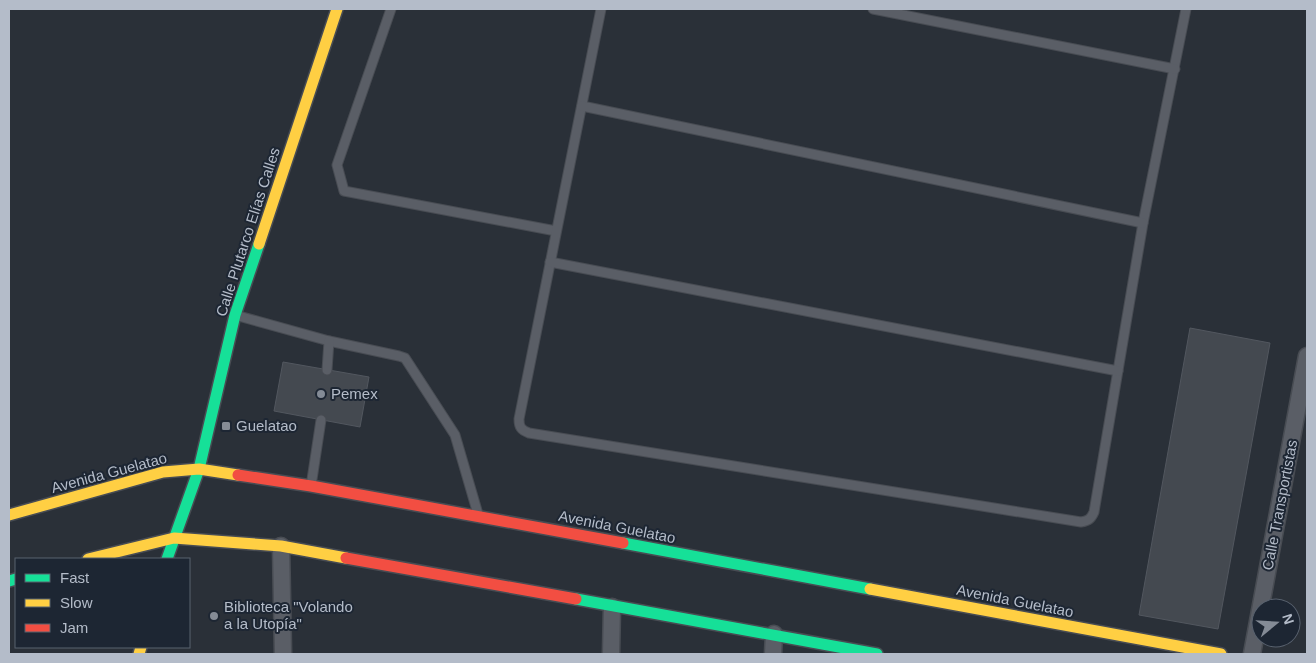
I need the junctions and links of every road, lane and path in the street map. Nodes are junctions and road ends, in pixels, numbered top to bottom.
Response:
1 (337, 9) edge
2 (391, 9) edge
3 (601, 9) edge
4 (873, 9) edge
5 (1186, 9) edge
6 (1175, 69) junction
7 (582, 106) junction
8 (1143, 223) junction
9 (556, 232) junction
10 (550, 262) junction
11 (235, 315) junction
12 (329, 341) junction
13 (1307, 356) edge
14 (327, 370) dead end
15 (1118, 371) junction
16 (321, 420) dead end
17 (199, 469) junction
18 (311, 486) junction
19 (9, 515) edge
20 (479, 516) junction
21 (174, 538) junction
22 (281, 546) junction
23 (92, 558) edge
24 (167, 558) edge
25 (612, 607) junction
26 (774, 634) junction
27 (282, 654) edge
28 (611, 654) edge
29 (773, 654) edge
30 (877, 654) edge
31 (1221, 654) edge
32 (1252, 654) edge

1 - 11 main road, Calle Plutarco Elías Calles
2 - 9 lane
3 - 7 lane
4 - 6 lane
5 - 6 lane
6 - 8 lane
7 - 8 lane
7 - 9 lane
8 - 15 lane
9 - 10 lane
10 - 15 lane
10 - 15 lane
11 - 12 lane
11 - 17 main road, Calle Plutarco Elías Calles
12 - 14 lane
12 - 20 lane
13 - 32 street, Calle Transportistas
16 - 18 lane
17 - 18 main road, Avenida Guelatao
17 - 19 main road, Avenida Guelatao
17 - 21 main road, Calle Plutarco Elías Calles
18 - 20 main road, Avenida Guelatao
20 - 31 main road, Avenida Guelatao
21 - 22 main road
21 - 23 main road
21 - 24 main road, Calle Plutarco Elías Calles
22 - 25 main road
22 - 27 street
25 - 26 main road
25 - 28 street
26 - 29 street
26 - 30 main road

